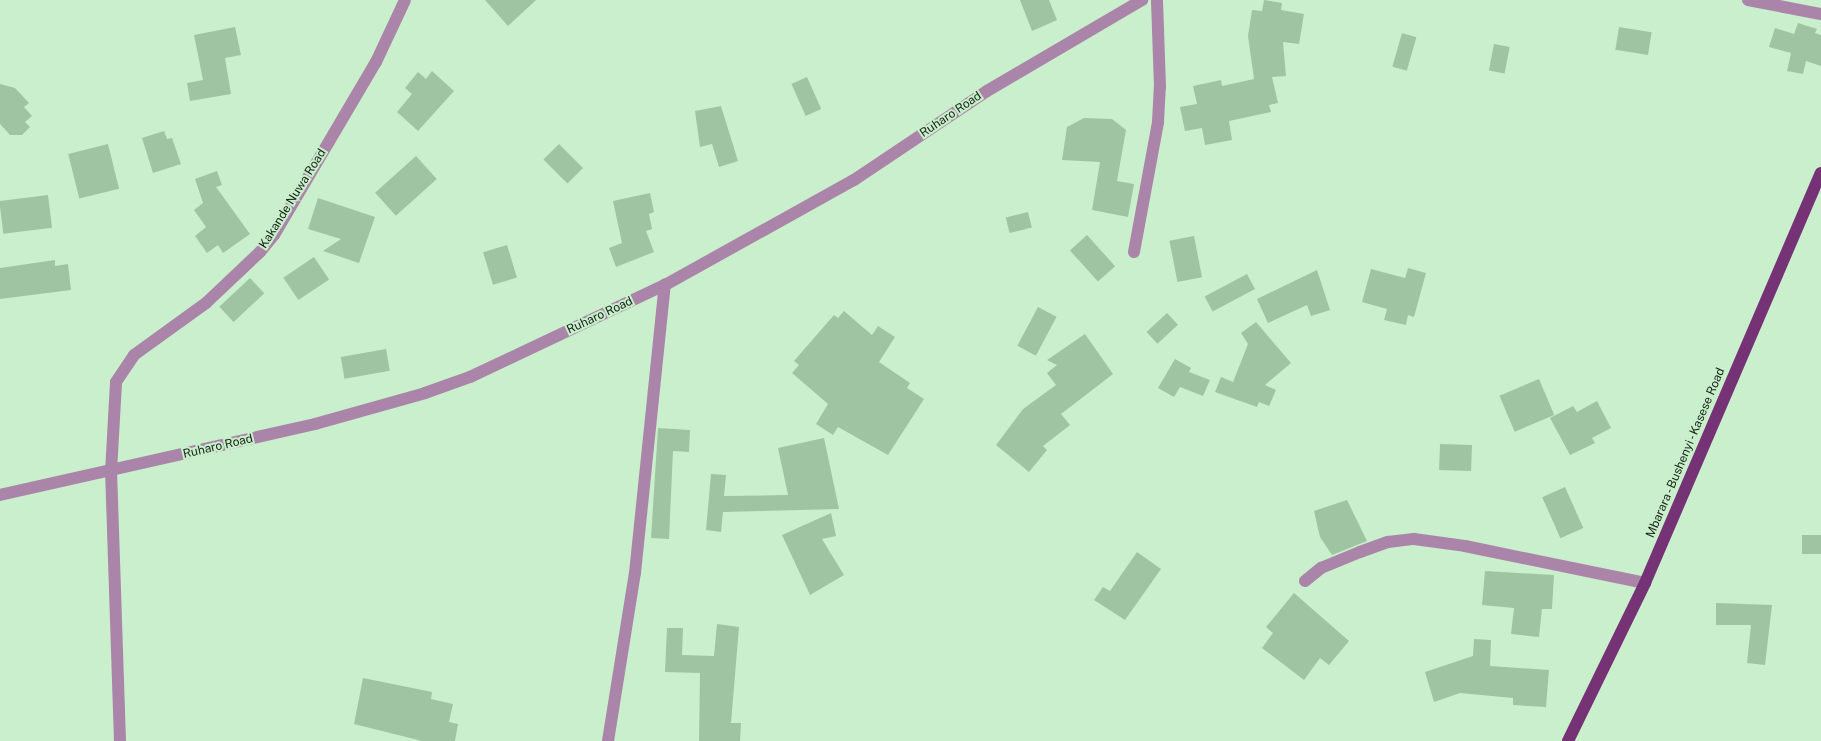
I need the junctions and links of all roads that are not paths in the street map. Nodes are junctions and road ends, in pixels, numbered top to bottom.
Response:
1 (405, 0) edge
2 (1142, 0) edge
3 (1157, 0) edge
4 (1748, 0) edge
5 (1821, 14) edge
6 (1821, 173) edge
7 (1134, 252) dead end
8 (665, 285) junction
9 (111, 472) junction
10 (0, 494) edge
11 (1305, 581) dead end
12 (1645, 583) junction
13 (120, 741) edge
14 (608, 741) edge
15 (1568, 741) edge

1 - 9 street, Kakande Nuwa Road
2 - 8 street, Ruharo Road
3 - 7 street
4 - 5 street
6 - 12 main road, Mbarara - Bushenyi - Kasese Road
8 - 9 street, Ruharo Road
8 - 14 street
9 - 10 street, Ruharo Road
9 - 13 street, Kakande Nuwa Road
11 - 12 street
12 - 15 main road, Mbarara - Bushenyi - Kasese Road

